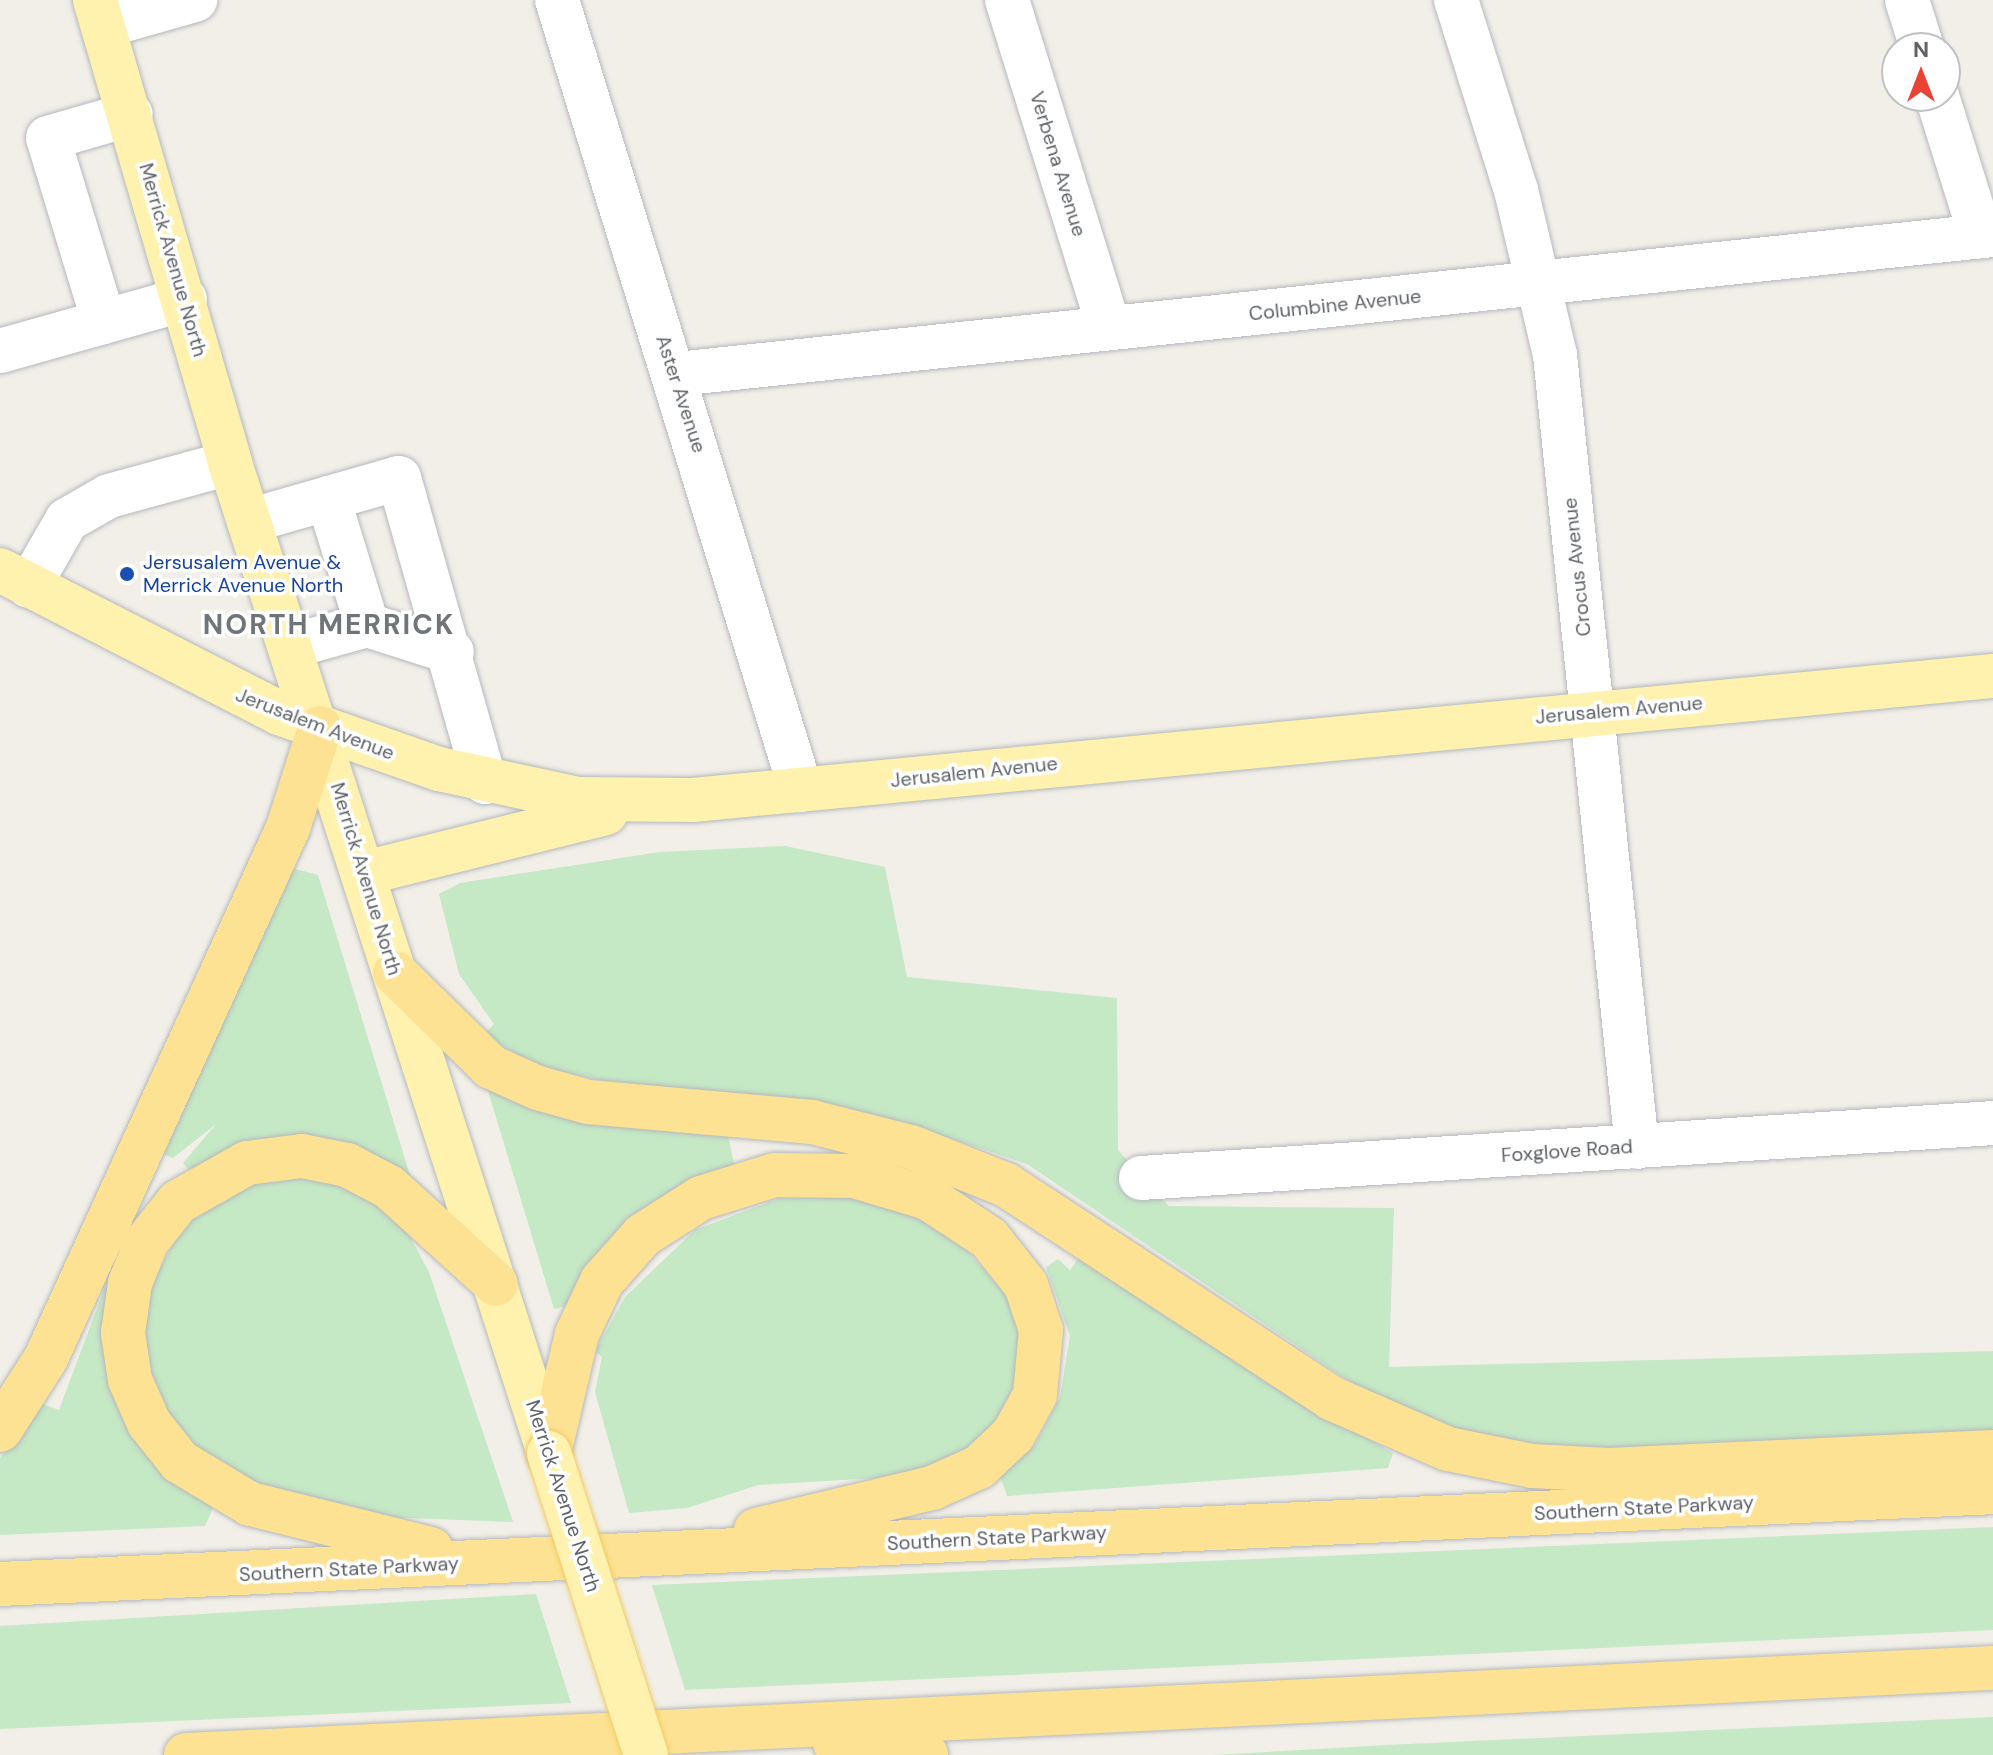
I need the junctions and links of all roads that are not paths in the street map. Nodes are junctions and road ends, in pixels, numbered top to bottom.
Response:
1 (195, 0) edge
2 (557, 0) edge
3 (1007, 0) edge
4 (1456, 0) edge
5 (1907, 0) edge
6 (99, 13) edge
7 (1917, 32) edge
8 (1943, 112) edge
9 (131, 114) junction
10 (1987, 236) edge
11 (1534, 284) junction
12 (185, 299) junction
13 (104, 322) junction
14 (1109, 328) junction
15 (0, 351) edge
16 (677, 374) junction
17 (230, 463) junction
18 (328, 498) junction
19 (249, 521) junction
20 (15, 578) edge
21 (367, 625) junction
22 (292, 646) junction
23 (452, 652) junction
24 (1993, 676) edge
25 (1592, 712) junction
26 (320, 728) junction
27 (485, 782) junction
28 (801, 790) junction
29 (652, 802) junction
30 (364, 873) junction
31 (395, 973) junction
32 (1993, 1123) edge
33 (1637, 1147) junction
34 (1141, 1178) dead end
35 (496, 1284) junction
36 (0, 1430) edge
37 (1993, 1452) edge
38 (549, 1453) junction
39 (1993, 1492) edge
40 (658, 1553) junction
41 (492, 1562) junction
42 (0, 1584) edge
43 (1993, 1668) edge
44 (722, 1728) junction
45 (564, 1737) junction
46 (186, 1755) edge
47 (481, 1755) edge
48 (646, 1755) edge
49 (926, 1755) edge

1 - 6 street
2 - 16 street, Aster Avenue
3 - 14 street, Verbena Avenue
4 - 11 street, Crocus Avenue
5 - 7 street
6 - 9 main road, Merrick Avenue North
8 - 10 street
9 - 12 main road, Merrick Avenue North
9 - 13 street
10 - 11 street, Columbine Avenue
11 - 14 street, Columbine Avenue
11 - 25 street, Crocus Avenue
12 - 13 street
12 - 17 main road, Merrick Avenue North
13 - 15 street
14 - 16 street, Columbine Avenue
16 - 28 street, Aster Avenue
17 - 19 main road, Merrick Avenue North
17 - 20 street
18 - 19 street
18 - 21 street
18 - 23 street
19 - 22 main road, Merrick Avenue North
20 - 26 main road, Jerusalem Avenue
21 - 22 street
21 - 23 street
22 - 26 main road, Merrick Avenue North
23 - 27 street
24 - 25 main road, Jerusalem Avenue
25 - 28 main road, Jerusalem Avenue
25 - 33 street, Crocus Avenue
26 - 27 main road, Jerusalem Avenue
26 - 30 main road, Merrick Avenue North
26 - 36 highway
27 - 29 main road, Jerusalem Avenue
28 - 29 main road, Jerusalem Avenue
29 - 30 main road
30 - 31 main road, Merrick Avenue North
31 - 35 main road, Merrick Avenue North
31 - 37 highway
32 - 33 street, Foxglove Road
33 - 34 street, Foxglove Road
35 - 38 main road, Merrick Avenue North
35 - 41 highway
38 - 40 highway
38 - 48 main road, Merrick Avenue North, bridge
39 - 40 highway, Southern State Parkway
40 - 41 highway, Southern State Parkway
41 - 42 highway, Southern State Parkway
43 - 44 highway
44 - 45 highway
44 - 49 highway
45 - 46 highway
45 - 47 highway

